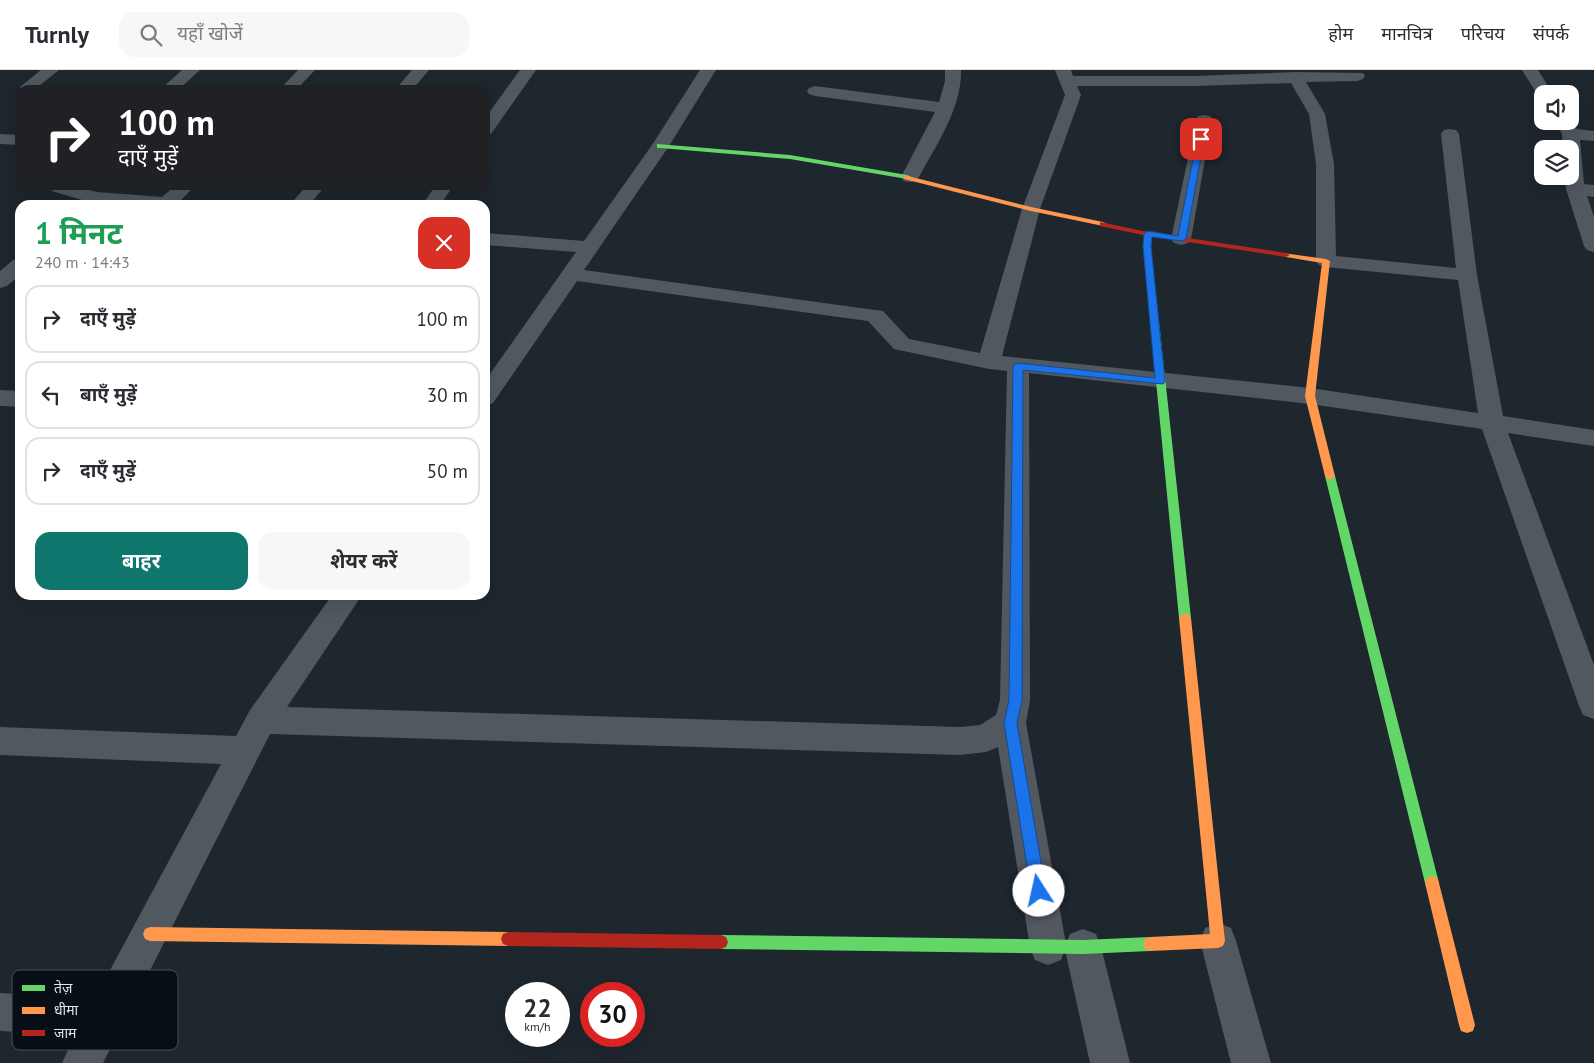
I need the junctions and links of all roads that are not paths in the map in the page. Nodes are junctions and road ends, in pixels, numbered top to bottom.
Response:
1 (51, 70) edge
2 (192, 70) edge
3 (307, 70) edge
4 (421, 70) edge
5 (528, 70) edge
6 (708, 70) edge
7 (953, 70) edge
8 (1350, 70) edge
9 (1530, 70) edge
10 (1065, 76) edge
11 (1295, 77) junction
12 (31, 85) edge
13 (174, 85) edge
14 (292, 85) edge
15 (408, 85) edge
16 (1539, 85) edge
17 (815, 91) dead end
18 (945, 108) junction
19 (1204, 120) dead end
20 (490, 123) edge
21 (1567, 130) edge
22 (1574, 130) edge
23 (1450, 134) dead end
24 (1594, 136) edge
25 (0, 139) edge
26 (15, 140) edge
27 (660, 146) junction
28 (910, 177) junction
29 (1575, 189) junction
30 (65, 190) edge
31 (183, 190) edge
32 (312, 190) edge
33 (1594, 191) edge
34 (90, 200) edge
35 (174, 200) edge
36 (304, 200) edge
37 (1031, 209) junction
38 (1148, 234) junction
39 (490, 239) edge
40 (1182, 239) junction
41 (1594, 246) edge
42 (590, 247) junction
43 (1326, 261) junction
44 (15, 268) edge
45 (571, 274) junction
46 (1467, 275) junction
47 (0, 282) edge
48 (989, 362) junction
49 (1018, 366) junction
50 (1160, 382) junction
51 (490, 391) edge
52 (1310, 396) junction
53 (0, 398) edge
54 (15, 399) edge
55 (1492, 424) junction
56 (1594, 438) edge
57 (345, 600) edge
58 (1594, 706) edge
59 (261, 720) junction
60 (1010, 723) junction
61 (0, 741) edge
62 (245, 751) junction
63 (150, 934) junction
64 (1218, 941) junction
65 (1066, 947) junction
66 (131, 970) edge
67 (1467, 1025) dead end
68 (89, 1050) edge
69 (82, 1063) edge
70 (1110, 1063) edge
71 (1251, 1063) edge

1 - 12 street
2 - 13 street
3 - 14 street
4 - 15 street
5 - 20 street
6 - 27 street
7 - 18 street
8 - 11 street
9 - 16 street
10 - 11 street
10 - 37 street
11 - 43 street
17 - 18 street
18 - 28 street
19 - 40 street
21 - 29 street
22 - 24 street
23 - 46 street
25 - 26 street
27 - 28 street
27 - 42 street
28 - 37 street
29 - 33 street
29 - 41 street
30 - 34 street
31 - 35 street
32 - 36 street
37 - 38 street
37 - 48 street
38 - 40 street
38 - 50 street
39 - 42 street
40 - 43 street
42 - 45 street
43 - 46 street
43 - 52 street
44 - 47 street
45 - 48 street
45 - 51 street
46 - 55 street
48 - 49 street
49 - 50 street
49 - 60 street
50 - 52 street
50 - 64 street
52 - 55 street
52 - 67 street
53 - 54 street
55 - 56 street
55 - 58 street
57 - 59 street
59 - 60 street
59 - 62 street
60 - 65 street
61 - 62 street
62 - 63 street
63 - 65 street
63 - 66 street
64 - 65 street
64 - 71 street
65 - 70 street
68 - 69 street

